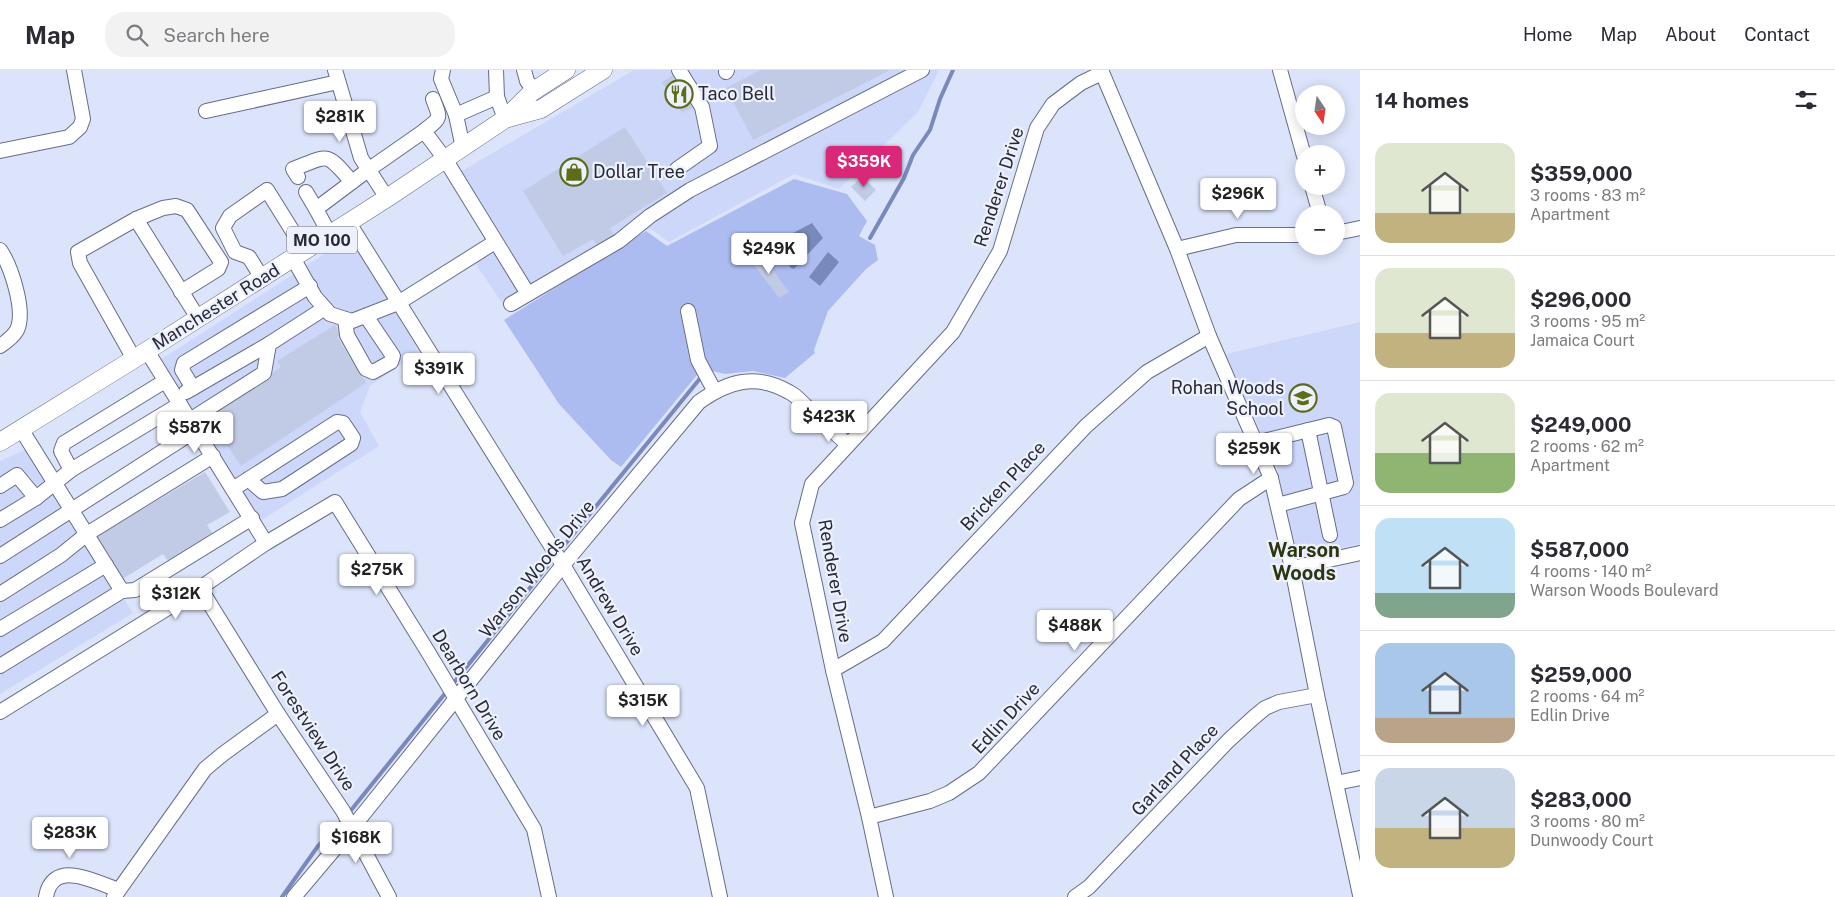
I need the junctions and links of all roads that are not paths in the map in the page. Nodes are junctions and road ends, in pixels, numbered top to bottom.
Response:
1 (74, 70) edge
2 (443, 70) edge
3 (496, 70) edge
4 (524, 70) edge
5 (566, 70) edge
6 (603, 70) edge
7 (679, 70) edge
8 (922, 70) edge
9 (1280, 70) edge
10 (1101, 71) edge
11 (337, 76) edge
12 (534, 90) junction
13 (497, 97) junction
14 (433, 99) dead end
15 (206, 111) dead end
16 (456, 115) junction
17 (505, 119) junction
18 (424, 131) junction
19 (1301, 145) edge
20 (463, 148) junction
21 (0, 151) edge
22 (445, 159) junction
23 (677, 169) dead end
24 (368, 170) junction
25 (295, 173) dead end
26 (352, 182) junction
27 (306, 192) dead end
28 (387, 198) junction
29 (316, 209) junction
30 (136, 219) junction
31 (349, 223) junction
32 (1360, 228) edge
33 (1345, 231) edge
34 (1295, 234) edge
35 (330, 235) junction
36 (495, 242) junction
37 (1177, 248) junction
38 (0, 250) edge
39 (299, 255) junction
40 (262, 278) junction
41 (310, 286) junction
42 (181, 292) junction
43 (528, 294) junction
44 (398, 303) junction
45 (511, 304) dead end
46 (325, 308) junction
47 (688, 311) dead end
48 (366, 316) junction
49 (198, 318) junction
50 (345, 319) junction
51 (1208, 336) junction
52 (269, 344) junction
53 (0, 346) edge
54 (140, 355) junction
55 (165, 381) junction
56 (193, 388) junction
57 (714, 390) junction
58 (178, 401) junction
59 (193, 425) junction
60 (21, 429) junction
61 (1308, 430) junction
62 (0, 442) edge
63 (1256, 443) junction
64 (847, 444) junction
65 (213, 456) junction
66 (71, 470) junction
67 (1271, 478) junction
68 (248, 479) junction
69 (55, 484) junction
70 (0, 486) edge
71 (233, 489) junction
72 (1323, 494) junction
73 (36, 498) junction
74 (1278, 505) junction
75 (72, 510) junction
76 (252, 518) junction
77 (0, 520) edge
78 (87, 534) junction
79 (1330, 534) dead end
80 (266, 543) junction
81 (1360, 553) edge
82 (0, 556) edge
83 (559, 558) junction
84 (106, 565) junction
85 (1292, 568) junction
86 (200, 588) junction
87 (122, 592) junction
88 (0, 594) edge
89 (0, 630) edge
90 (0, 666) edge
91 (833, 670) junction
92 (1317, 694) junction
93 (454, 697) junction
94 (0, 712) edge
95 (278, 714) junction
96 (1360, 778) edge
97 (1336, 783) junction
98 (869, 817) junction
99 (348, 819) junction
100 (116, 893) edge
101 (1360, 895) edge
102 (46, 897) edge
103 (294, 897) edge
104 (389, 897) edge
105 (550, 897) edge
106 (720, 897) edge
107 (886, 897) edge
108 (1075, 897) edge

1 - 21 street
2 - 16 street
3 - 13 street
4 - 12 street
5 - 12 main road, Manchester Road / MO 100
6 - 17 main road, Manchester Road / MO 100
7 - 23 street
8 - 43 street
9 - 19 street
10 - 37 street
10 - 64 street, Renderer Drive
11 - 15 street
11 - 24 street
12 - 17 main road, Manchester Road / MO 100
13 - 16 street
13 - 17 street
14 - 18 street
16 - 20 street
17 - 20 main road, Manchester Road / MO 100
18 - 22 street
18 - 24 street
20 - 22 main road, Manchester Road / MO 100
22 - 28 main road, Manchester Road / MO 100
22 - 36 street
24 - 26 street
24 - 28 street
25 - 26 street
26 - 29 street
27 - 29 street
28 - 31 main road, Manchester Road / MO 100
29 - 35 street
30 - 42 street
30 - 42 street
30 - 54 street
31 - 35 main road, Manchester Road / MO 100
31 - 44 street, Andrew Drive
32 - 33 street
34 - 37 street
35 - 39 main road, Manchester Road / MO 100
36 - 43 street
36 - 44 street
37 - 51 street
38 - 53 street
39 - 40 main road, Manchester Road / MO 100
39 - 40 street
39 - 41 street
40 - 49 main road, Manchester Road / MO 100
41 - 46 street
41 - 56 street
42 - 49 street
43 - 45 street
44 - 48 street
44 - 83 street, Andrew Drive
46 - 50 street
46 - 52 street
47 - 57 street
48 - 50 street
48 - 50 street
49 - 54 main road, Manchester Road / MO 100
51 - 63 street
51 - 91 street, Bricken Place
52 - 56 street
52 - 59 street
54 - 55 street
54 - 60 main road, Manchester Road / MO 100
55 - 58 street
55 - 66 street
56 - 58 street
57 - 64 street, Warson Woods Drive
57 - 83 street, Warson Woods Drive
58 - 59 street
58 - 66 street
59 - 65 street
59 - 75 street
60 - 62 main road, Manchester Road / MO 100
60 - 69 street
61 - 63 street
61 - 72 street
61 - 72 street
63 - 67 street
64 - 91 street, Renderer Drive
65 - 71 street
65 - 78 street
66 - 69 street
67 - 74 street
67 - 98 street, Edlin Drive
68 - 68 street
68 - 71 street
69 - 73 street
69 - 75 street
70 - 73 street
71 - 76 street
72 - 74 street
72 - 79 street
73 - 77 street
74 - 85 street
75 - 78 street
75 - 82 street
76 - 80 street
76 - 87 street
78 - 84 street
78 - 88 street
80 - 86 street
80 - 93 street, Dearborn Drive
81 - 85 street
83 - 93 street, Warson Woods Drive
83 - 106 street, Andrew Drive
84 - 87 street
84 - 89 street
85 - 92 street
86 - 94 street
86 - 95 street, Forestview Drive
87 - 90 street
91 - 98 street, Renderer Drive
92 - 97 street
92 - 108 street, Garland Place
93 - 99 street, Warson Woods Drive
93 - 105 street, Dearborn Drive
95 - 99 street, Forestview Drive
95 - 100 street
96 - 97 street
97 - 101 street
98 - 107 street, Renderer Drive
99 - 103 street, Warson Woods Drive
99 - 104 street, Forestview Drive
100 - 102 street

